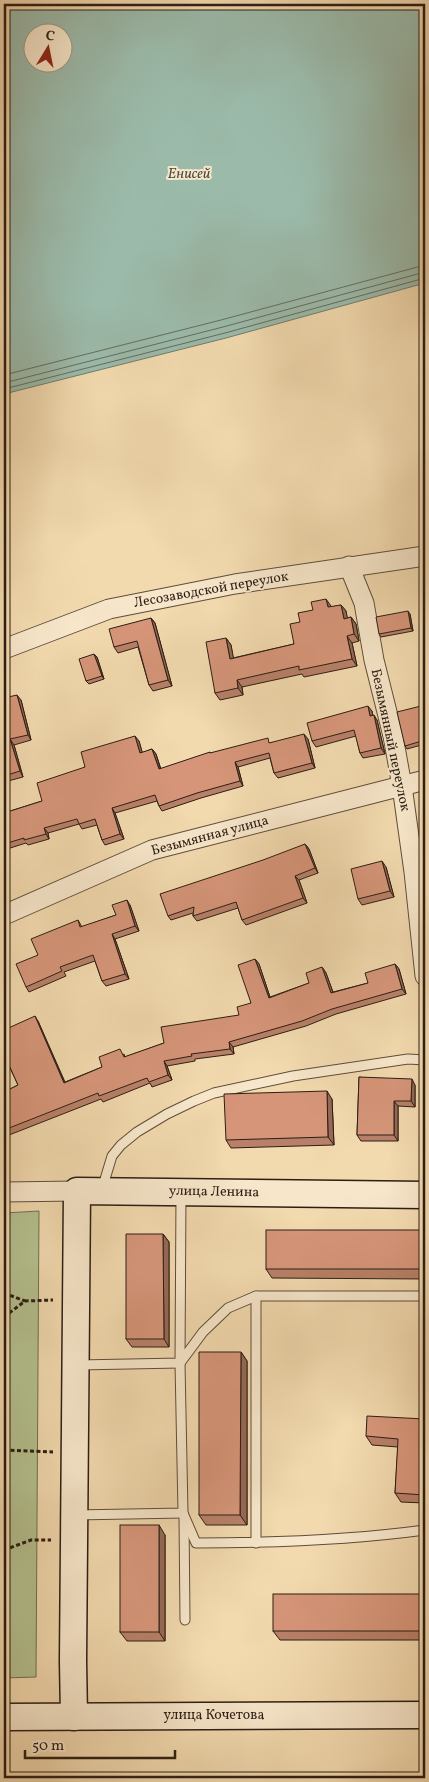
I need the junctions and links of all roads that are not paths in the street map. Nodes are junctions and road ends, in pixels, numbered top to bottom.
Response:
1 (425, 556) edge
2 (349, 566) junction
3 (4, 648) edge
4 (425, 780) edge
5 (402, 786) junction
6 (4, 915) edge
7 (425, 976) edge
8 (425, 1060) edge
9 (90, 1191) junction
10 (4, 1192) edge
11 (181, 1192) junction
12 (425, 1195) edge
13 (256, 1296) junction
14 (425, 1296) edge
15 (180, 1363) junction
16 (76, 1365) junction
17 (184, 1513) junction
18 (74, 1527) junction
19 (425, 1530) edge
20 (256, 1543) junction
21 (186, 1620) dead end
22 (425, 1715) edge
23 (4, 1717) edge
24 (74, 1717) junction

1 - 2 street, Лесозаводской переулок
2 - 3 street, Лесозаводской переулок
2 - 5 street, Безымянный переулок
4 - 5 street, Безымянная улица
5 - 6 street, Безымянная улица
5 - 7 street, Безымянный переулок
8 - 9 lane
9 - 10 street, улица Ленина
9 - 11 street, улица Ленина
9 - 16 street
11 - 12 street, улица Ленина
11 - 15 lane
13 - 14 lane
13 - 15 lane
13 - 20 lane
15 - 16 lane
15 - 17 lane
16 - 18 street
17 - 18 lane
17 - 20 lane
17 - 21 lane
18 - 24 street
19 - 20 lane
22 - 24 street, улица Кочетова
23 - 24 street, улица Кочетова

